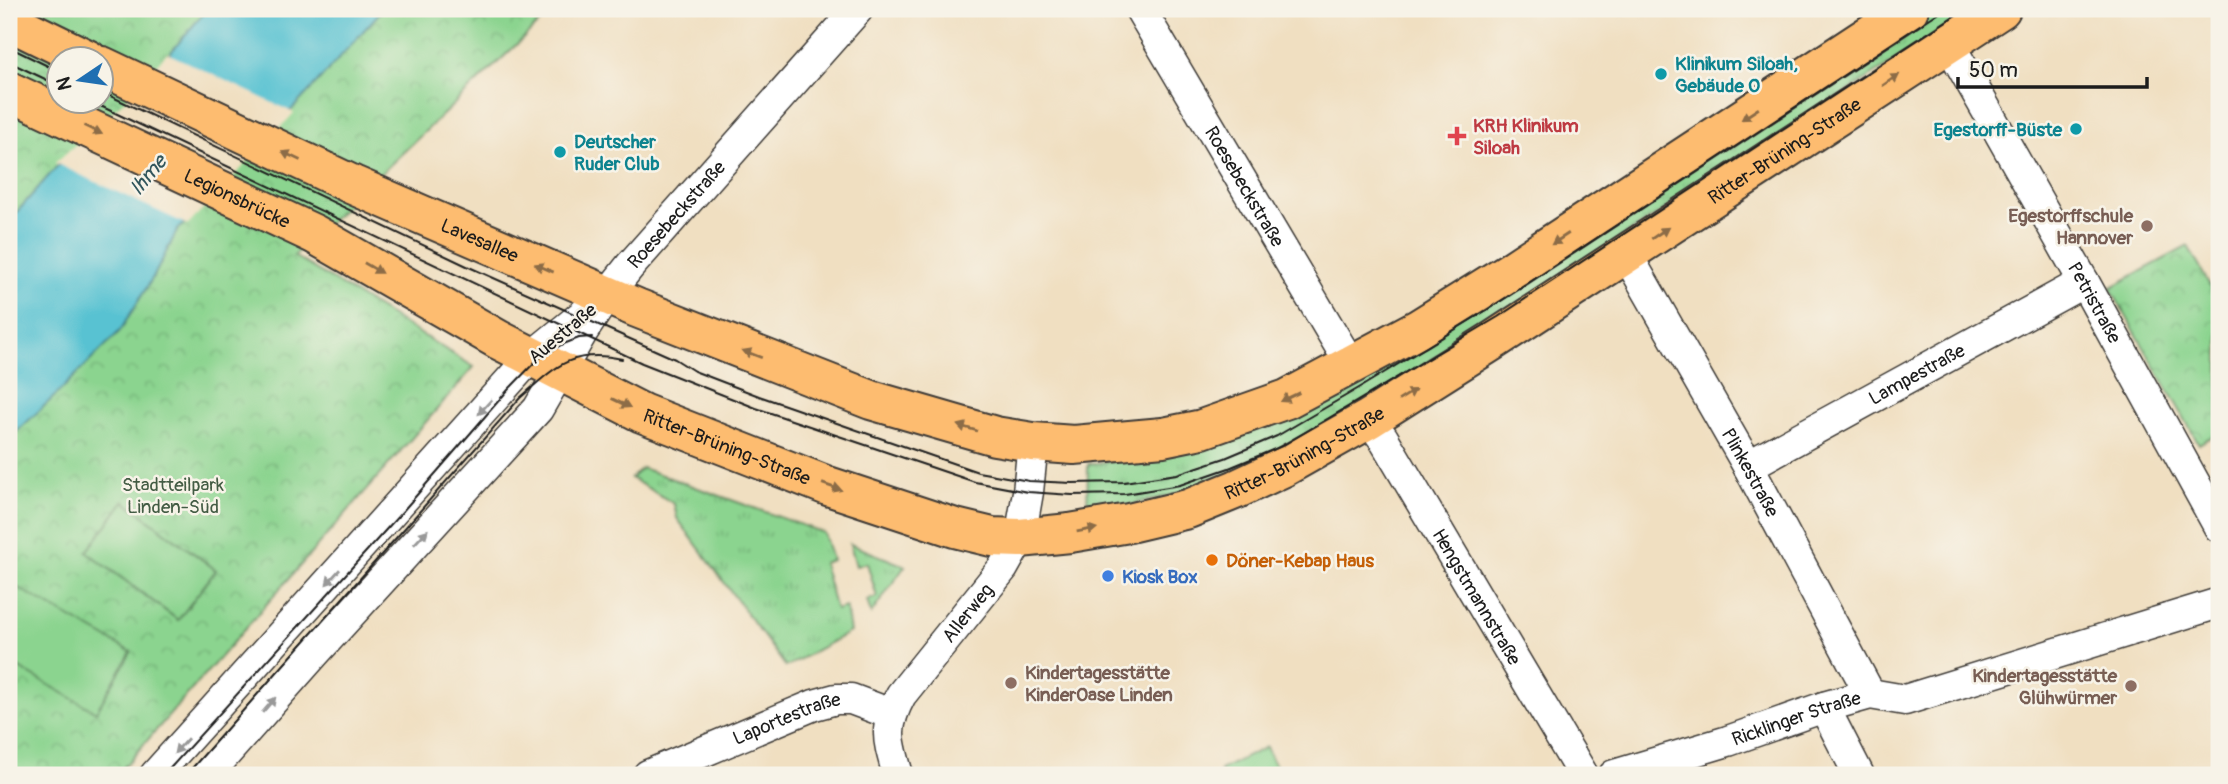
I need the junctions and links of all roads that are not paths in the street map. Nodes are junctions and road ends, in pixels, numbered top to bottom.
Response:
1 (858, 9) edge
2 (1140, 9) edge
3 (1909, 9) edge
4 (2001, 9) edge
5 (24, 29) edge
6 (1948, 42) junction
7 (60, 46) edge
8 (116, 73) edge
9 (9, 91) edge
10 (1627, 255) junction
11 (2084, 282) junction
12 (607, 295) junction
13 (545, 364) junction
14 (1351, 365) junction
15 (1369, 419) junction
16 (1033, 442) junction
17 (1748, 466) junction
18 (2219, 527) edge
19 (1020, 538) junction
20 (2219, 603) edge
21 (1870, 694) junction
22 (1824, 707) junction
23 (891, 714) junction
24 (155, 775) edge
25 (208, 775) edge
26 (648, 775) edge
27 (898, 775) edge
28 (1583, 775) edge
29 (1614, 775) edge
30 (1859, 775) edge

1 - 12 street, Roesebeckstraße
2 - 14 street, Roesebeckstraße
3 -> 14 main road
4 - 6 main road, Ritter-Brüning-Straße
5 - 7 main road
10 -> 6 main road, Ritter-Brüning-Straße
6 - 11 street, Petristraße
12 -> 8 main road, Lavesallee
9 -> 13 main road, Legionsbrücke
15 -> 10 main road, Ritter-Brüning-Straße
10 - 17 street, Plinkestraße
11 - 17 street, Lampestraße
11 - 18 street, Petristraße
12 - 13 street, Auestraße
16 -> 12 main road
13 -> 19 main road, Ritter-Brüning-Straße
13 -> 24 street, Auestraße
25 -> 13 street, Auestraße
14 -> 16 main road
19 -> 15 main road, Ritter-Brüning-Straße
15 - 28 street, Hengstmannstraße
16 - 19 street, Allerweg
17 - 21 street, Plinkestraße
19 - 23 street, Allerweg
20 - 21 street, Ricklinger Straße
21 - 22 street, Ricklinger Straße
22 - 29 street, Ricklinger Straße
22 - 30 street
23 - 26 street, Laportestraße
23 - 27 street

